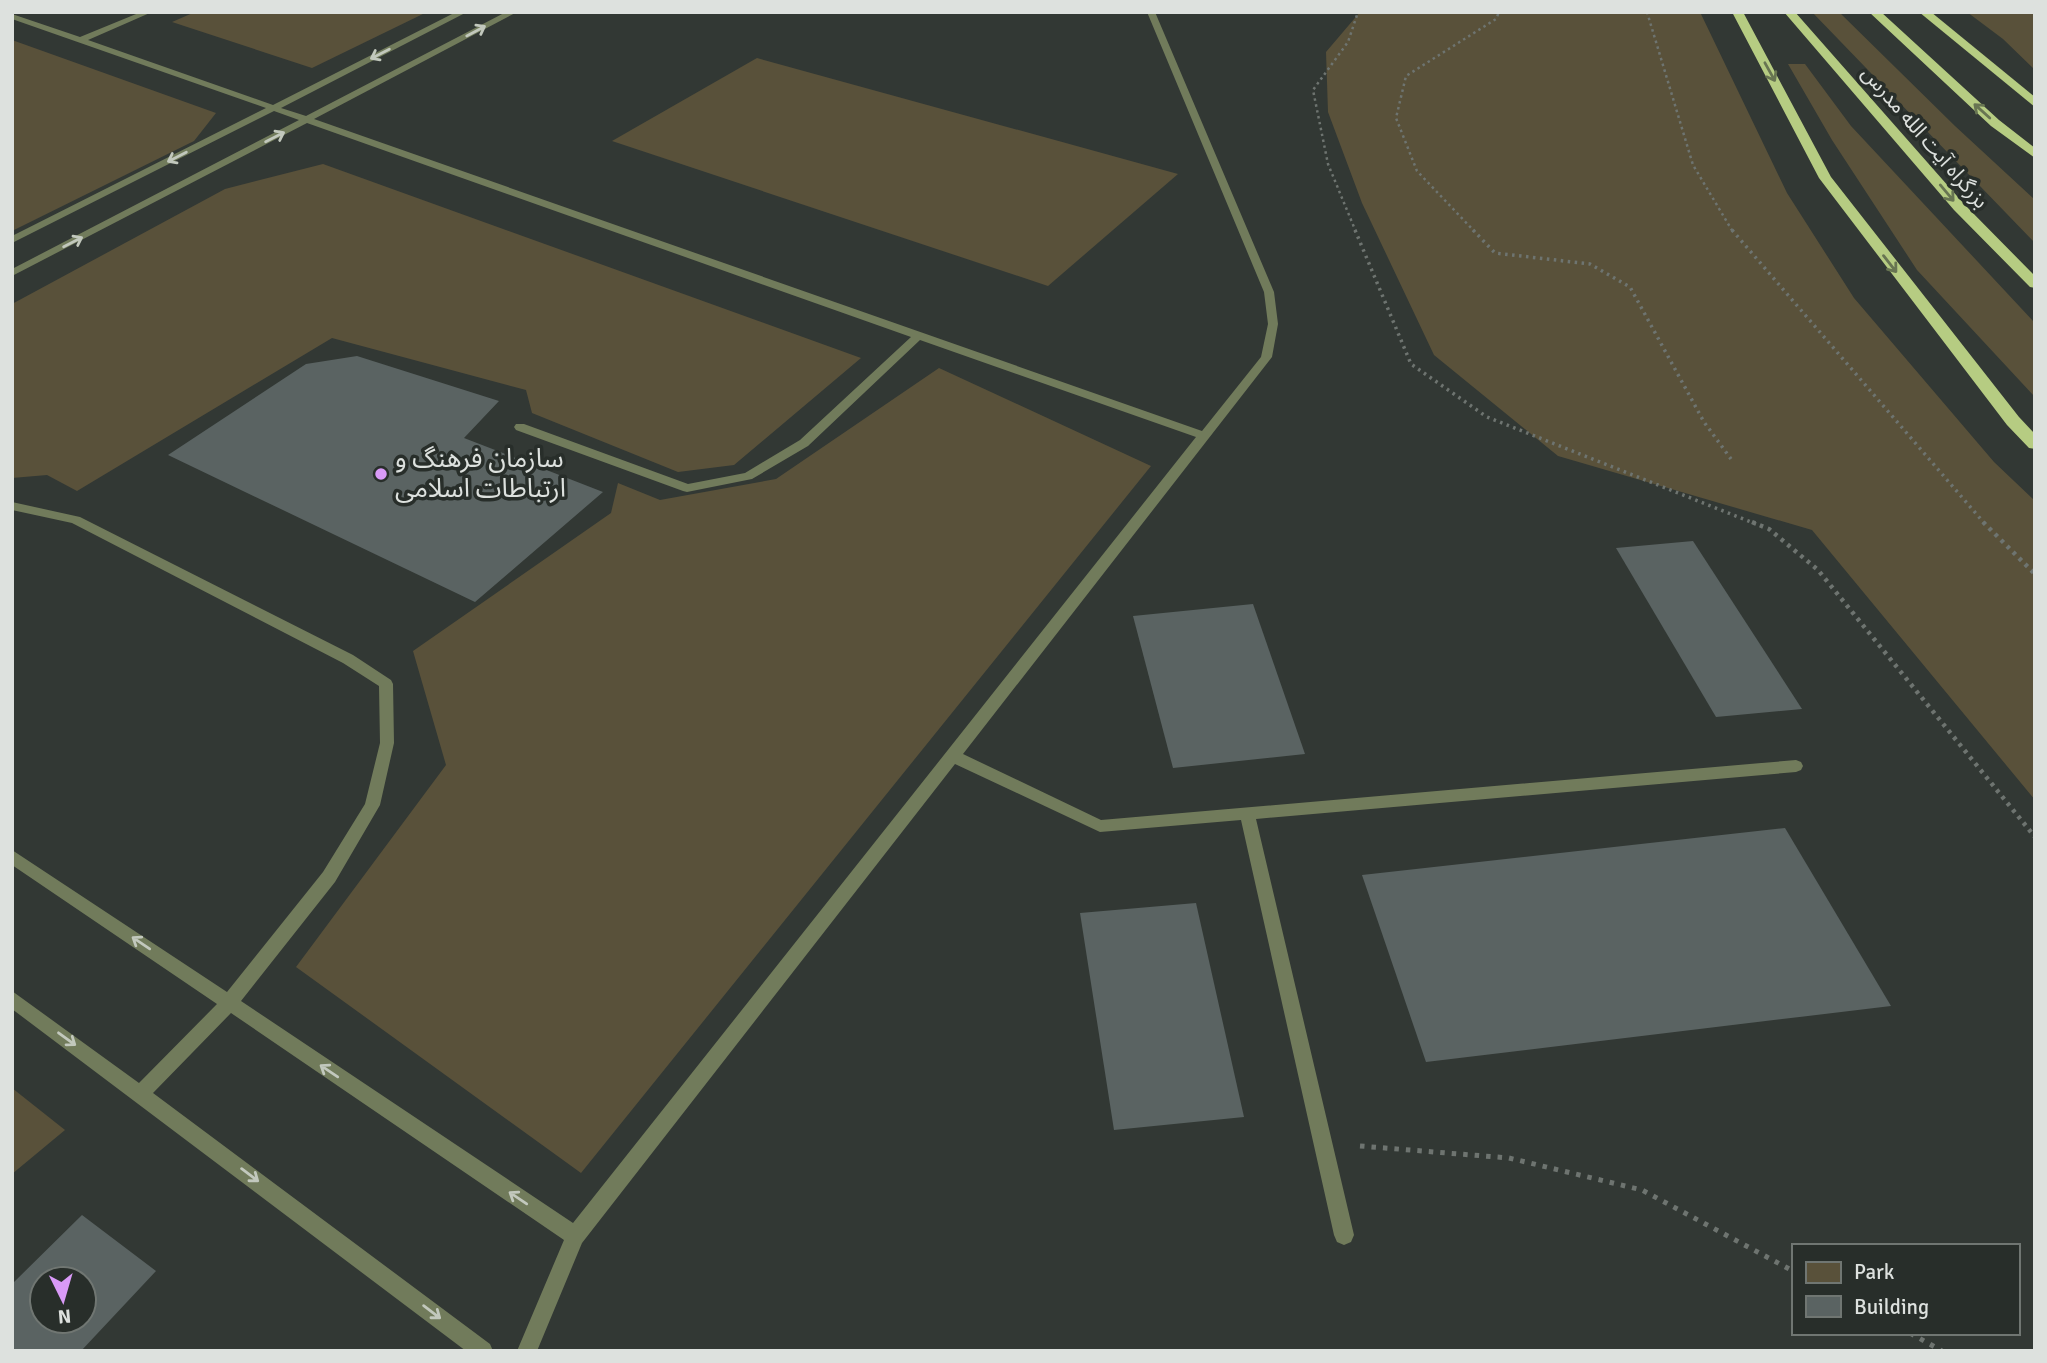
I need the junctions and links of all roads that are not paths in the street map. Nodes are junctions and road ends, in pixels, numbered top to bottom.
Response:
1 (148, 12) edge
2 (463, 12) edge
3 (513, 12) edge
4 (1151, 12) edge
5 (1737, 12) edge
6 (1789, 12) edge
7 (1874, 12) edge
8 (1924, 12) edge
9 (12, 16) edge
10 (81, 40) junction
11 (2035, 103) edge
12 (274, 108) junction
13 (308, 120) junction
14 (2035, 154) edge
15 (12, 240) edge
16 (12, 274) edge
17 (2035, 284) edge
18 (919, 335) junction
19 (520, 427) dead end
20 (1205, 436) junction
21 (2035, 444) edge
22 (12, 506) edge
23 (953, 755) junction
24 (1796, 766) dead end
25 (1247, 813) junction
26 (12, 856) edge
27 (12, 999) edge
28 (229, 1003) junction
29 (141, 1093) junction
30 (1344, 1235) dead end
31 (575, 1236) junction
32 (483, 1351) edge
33 (527, 1351) edge

1 - 10 lane
2 -> 12 lane
13 -> 3 lane
4 - 20 lane
5 -> 21 highway
6 -> 17 highway, بزرگراه آیت الله مدرس
14 -> 7 highway, بزرگراه آیت الله مدرس
8 - 11 highway
9 - 10 lane
10 - 12 lane
12 - 13 lane
12 -> 15 lane
16 -> 13 lane
13 - 18 lane
18 - 19 lane
18 - 20 lane
20 - 23 lane
22 - 28 lane
23 - 25 lane
23 - 31 lane
24 - 25 lane
25 - 30 lane
28 -> 26 lane
27 -> 29 lane
28 - 29 lane
31 -> 28 lane
29 -> 32 lane
31 - 33 lane

